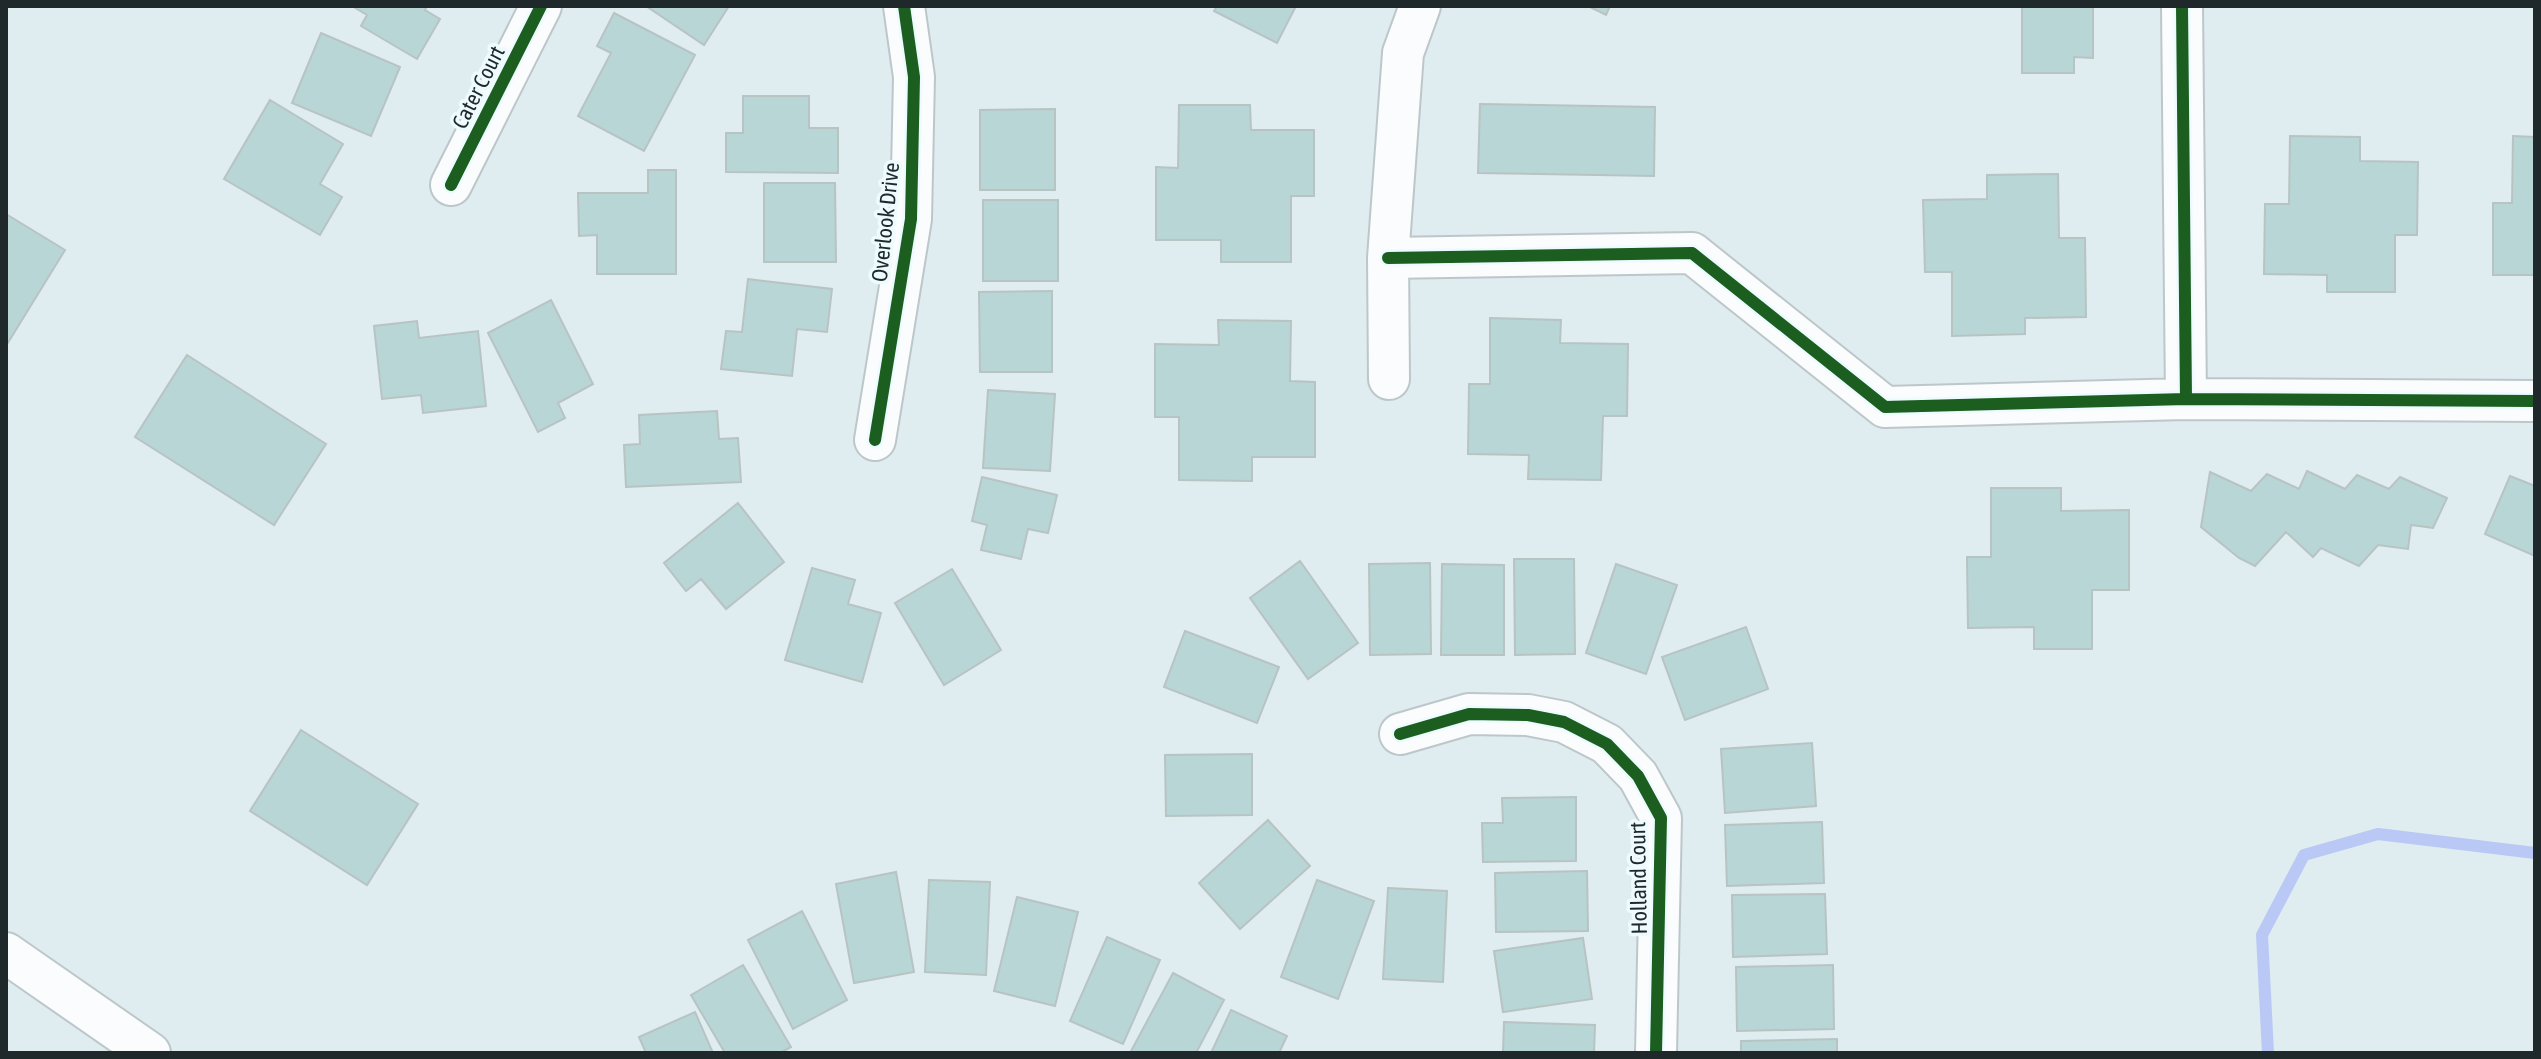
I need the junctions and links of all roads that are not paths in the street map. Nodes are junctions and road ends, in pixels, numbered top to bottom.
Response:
1 (541, 6) edge
2 (904, 6) edge
3 (1420, 6) edge
4 (2182, 6) edge
5 (451, 185) dead end
6 (1388, 258) junction
7 (1389, 379) dead end
8 (2186, 399) junction
9 (2535, 401) edge
10 (875, 440) dead end
11 (1400, 734) dead end
12 (6, 953) edge
13 (150, 1053) edge
14 (1656, 1053) edge

1 - 5 street, Cater Court
2 - 10 street, Overlook Drive
3 - 6 street
4 - 8 street
6 - 7 street
6 - 8 street
8 - 9 street
11 - 14 street, Holland Court
12 - 13 street

